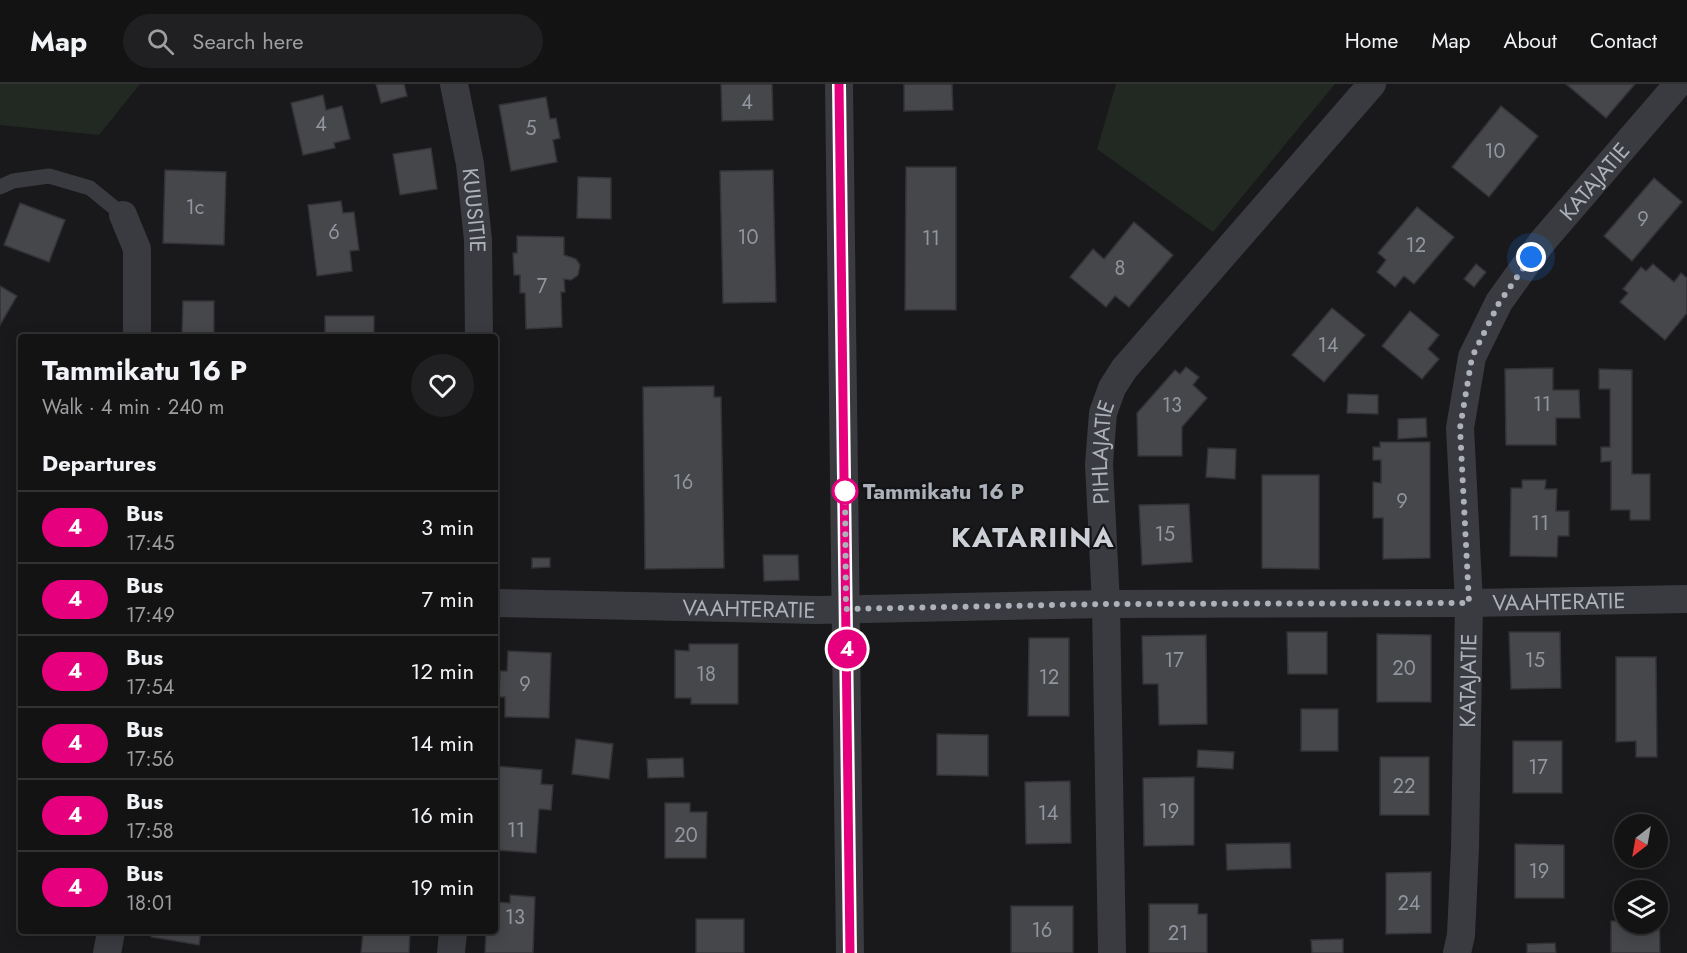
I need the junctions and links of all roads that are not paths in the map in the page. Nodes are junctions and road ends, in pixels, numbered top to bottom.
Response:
1 (454, 84) edge
2 (839, 84) edge
3 (1372, 84) edge
4 (1678, 84) edge
5 (0, 188) edge
6 (123, 215) joint
7 (137, 334) edge
8 (479, 334) edge
9 (1687, 599) edge
10 (498, 603) edge
11 (1469, 603) junction
12 (1106, 604) junction
13 (846, 609) junction
14 (111, 934) edge
15 (453, 934) edge
16 (107, 953) edge
17 (451, 953) edge
18 (850, 953) edge
19 (1112, 953) edge
20 (1457, 953) edge

1 - 8 street, KUUSITIE
2 - 13 street
3 - 12 street, PIHLAJATIE
4 - 11 street, KATAJATIE
5 - 6 lane
6 - 7 street
9 - 11 street, VAAHTERATIE
10 - 13 street, VAAHTERATIE
11 - 12 street, VAAHTERATIE
11 - 20 street, KATAJATIE
12 - 13 street, VAAHTERATIE
12 - 19 street, PIHLAJATIE
13 - 18 street
14 - 16 street
15 - 17 street

